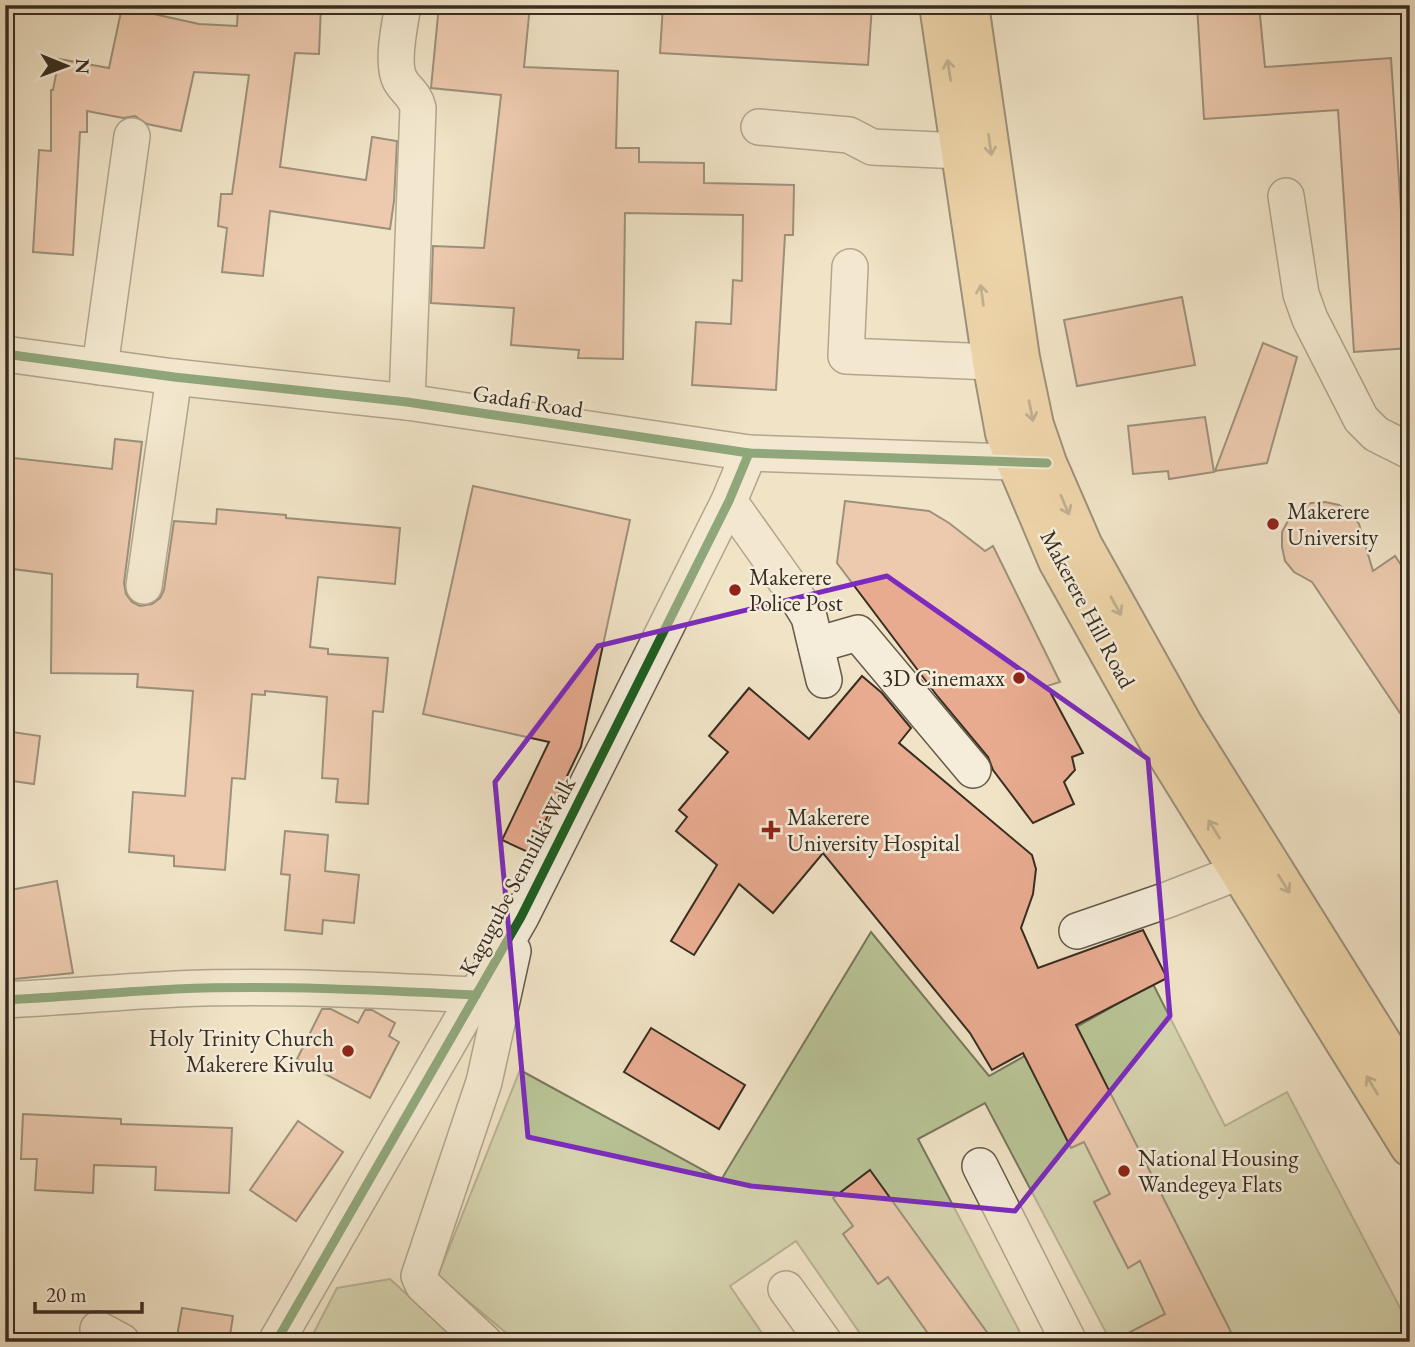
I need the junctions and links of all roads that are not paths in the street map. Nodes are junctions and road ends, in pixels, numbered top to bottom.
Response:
1 (403, 5) edge
2 (940, 5) edge
3 (969, 5) edge
4 (759, 127) dead end
5 (132, 136) dead end
6 (961, 151) junction
7 (1286, 196) dead end
8 (849, 267) dead end
9 (5, 354) edge
10 (992, 362) junction
11 (100, 367) junction
12 (174, 377) junction
13 (407, 402) junction
14 (1410, 451) edge
15 (749, 453) junction
16 (1031, 463) junction
17 (729, 501) junction
18 (144, 586) dead end
19 (816, 645) junction
20 (824, 680) dead end
21 (973, 770) dead end
22 (1241, 871) junction
23 (521, 917) junction
24 (1077, 931) dead end
25 (476, 995) junction
26 (5, 1000) edge
27 (1367, 1019) junction
28 (1410, 1030) edge
29 (1410, 1088) edge
30 (1409, 1144) edge
31 (981, 1166) dead end
32 (786, 1289) dead end
33 (276, 1342) edge
34 (484, 1342) edge
35 (824, 1342) edge
36 (1069, 1342) edge

1 - 13 street
6 -> 2 main road, Makerere Hill Road
3 -> 16 main road, Makerere Hill Road
4 - 6 street
5 - 11 street
10 -> 6 main road, Makerere Hill Road
7 - 14 street
8 - 10 street
9 - 11 street, Gadafi Road
10 - 16 main road, Makerere Hill Road
11 - 12 street, Gadafi Road
12 - 13 street, Gadafi Road
12 - 18 street
13 - 15 street, Gadafi Road
15 - 16 street, Gadafi Road
15 - 17 street, Kagugube Semuliki Walk
22 -> 16 main road, Makerere Hill Road
16 -> 27 main road, Makerere Hill Road
17 - 19 street
17 - 23 street, Kagugube Semuliki Walk
19 - 20 street
19 - 21 street
22 - 24 street
30 -> 22 main road, Makerere Hill Road
23 - 25 street, Kagugube Semuliki Walk
23 - 34 street
25 - 26 street
25 - 33 street, Kagugube Semuliki Walk
27 - 28 main road
27 - 29 main road, Makerere Hill Road
31 - 36 street
32 - 35 street

